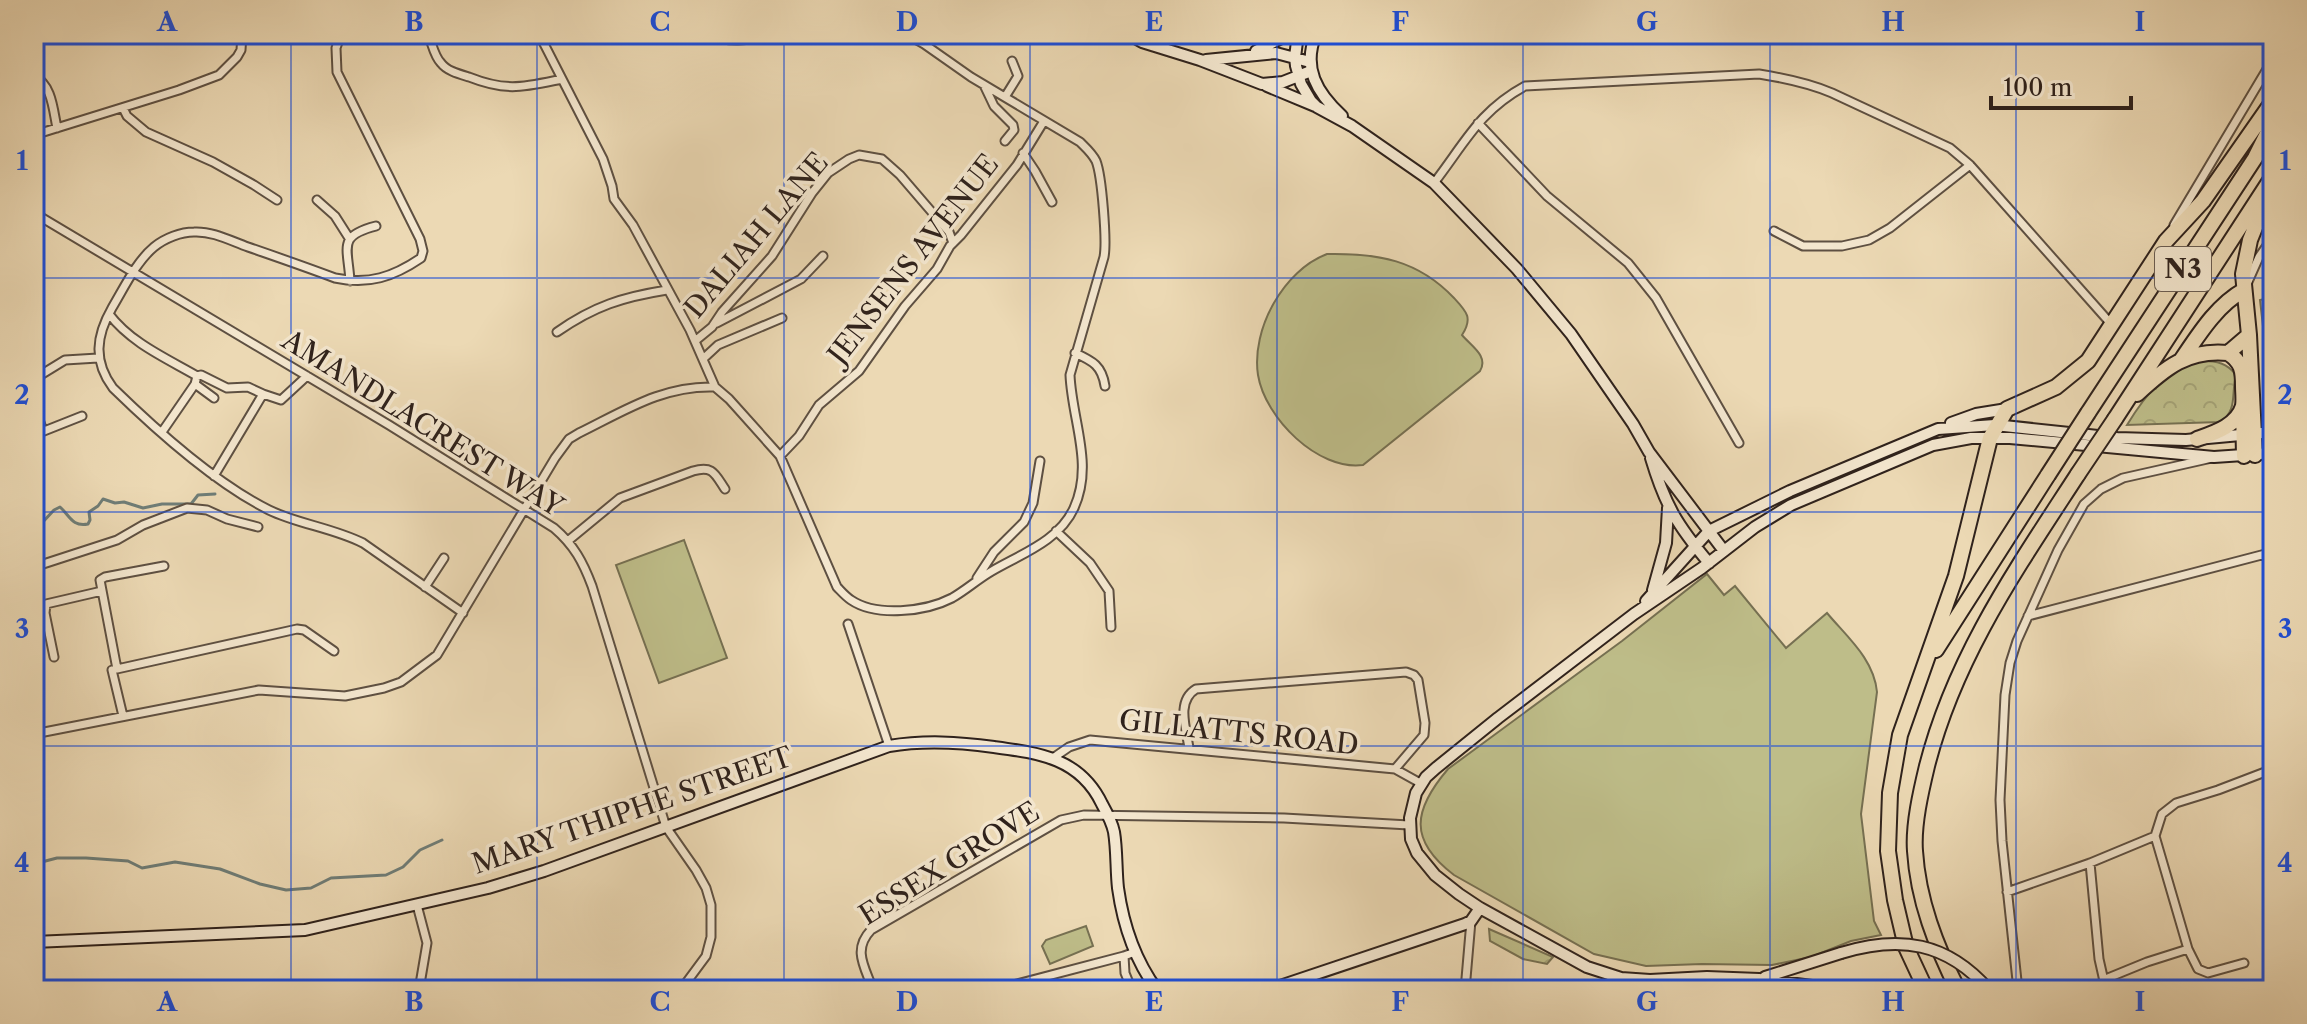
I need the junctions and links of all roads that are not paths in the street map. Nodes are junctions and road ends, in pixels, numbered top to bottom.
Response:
1 (242, 34) edge
2 (341, 34) edge
3 (428, 34) edge
4 (539, 34) edge
5 (711, 34) edge
6 (780, 34) edge
7 (906, 34) edge
8 (1128, 34) edge
9 (1289, 34) edge
10 (1298, 34) edge
11 (1316, 34) edge
12 (2255, 34) edge
13 (2273, 44) edge
14 (1247, 55) junction
15 (1295, 57) junction
16 (2273, 59) edge
17 (1200, 60) junction
18 (1012, 61) dead end
19 (1310, 66) junction
20 (34, 76) edge
21 (1298, 76) junction
22 (562, 79) junction
23 (1262, 84) junction
24 (984, 85) junction
25 (1005, 97) junction
26 (2273, 101) edge
27 (1317, 107) junction
28 (123, 108) junction
29 (1044, 121) junction
30 (2273, 122) edge
31 (1478, 123) junction
32 (1352, 126) junction
33 (57, 128) junction
34 (34, 135) edge
35 (1005, 141) dead end
36 (1023, 153) junction
37 (1970, 165) junction
38 (2273, 176) edge
39 (2273, 182) edge
40 (1434, 183) junction
41 (277, 200) dead end
42 (317, 200) dead end
43 (1052, 202) dead end
44 (34, 213) edge
45 (376, 226) dead end
46 (1774, 231) dead end
47 (2273, 237) edge
48 (349, 238) junction
49 (2166, 241) junction
50 (953, 243) junction
51 (823, 256) dead end
52 (133, 272) junction
53 (350, 281) junction
54 (667, 290) junction
55 (2244, 290) junction
56 (109, 314) junction
57 (782, 318) dead end
58 (2112, 325) junction
59 (712, 327) junction
60 (557, 332) dead end
61 (2249, 335) junction
62 (695, 341) junction
63 (1075, 353) junction
64 (2228, 353) junction
65 (98, 358) junction
66 (704, 358) junction
67 (2182, 359) junction
68 (307, 376) junction
69 (34, 379) edge
70 (196, 380) junction
71 (1105, 386) dead end
72 (715, 387) junction
73 (263, 394) junction
74 (214, 398) dead end
75 (34, 405) edge
76 (2243, 406) junction
77 (2007, 409) junction
78 (2118, 414) junction
79 (82, 416) dead end
80 (1938, 429) junction
81 (43, 431) junction
82 (162, 432) junction
83 (1992, 432) junction
84 (2273, 432) edge
85 (2249, 434) junction
86 (34, 435) edge
87 (2197, 439) junction
88 (1739, 443) dead end
89 (1649, 452) junction
90 (2273, 453) edge
91 (2250, 455) junction
92 (780, 456) junction
93 (2214, 457) junction
94 (1040, 461) dead end
95 (214, 476) junction
96 (725, 489) dead end
97 (1668, 507) junction
98 (525, 510) junction
99 (258, 527) dead end
100 (1056, 531) junction
101 (1709, 531) junction
102 (569, 540) junction
103 (1694, 546) junction
104 (1724, 551) junction
105 (2270, 553) edge
106 (444, 558) dead end
107 (1709, 563) junction
108 (164, 566) dead end
109 (34, 567) edge
110 (976, 580) junction
111 (2273, 585) edge
112 (425, 587) junction
113 (102, 591) junction
114 (1651, 595) junction
115 (463, 613) junction
116 (1634, 614) junction
117 (2028, 616) junction
118 (848, 624) dead end
119 (1111, 627) dead end
120 (334, 651) dead end
121 (54, 657) dead end
122 (112, 670) dead end
123 (1921, 674) junction
124 (123, 716) junction
125 (34, 734) edge
126 (889, 746) junction
127 (1189, 748) junction
128 (1053, 758) junction
129 (1395, 769) junction
130 (2273, 769) edge
131 (1422, 784) junction
132 (1108, 816) junction
133 (1409, 825) junction
134 (666, 827) junction
135 (2155, 836) junction
136 (2090, 863) junction
137 (2007, 892) junction
138 (417, 905) junction
139 (1480, 908) junction
140 (1471, 921) junction
141 (34, 942) edge
142 (2188, 949) junction
143 (1130, 954) junction
144 (2244, 963) dead end
145 (1759, 979) junction
146 (2103, 980) junction
147 (1835, 989) edge
148 (419, 990) edge
149 (678, 990) edge
150 (873, 990) edge
151 (994, 990) edge
152 (1132, 990) edge
153 (1157, 990) edge
154 (1268, 990) edge
155 (1465, 990) edge
156 (1777, 990) edge
157 (1926, 990) edge
158 (1958, 990) edge
159 (1989, 990) edge
160 (2018, 990) edge
161 (2106, 990) edge

1 - 28 street
2 - 53 street
3 - 22 street
4 - 22 street
5 - 6 street
7 - 24 street
8 - 17 main road
9 - 14 main road
10 - 15 main road
11 - 19 main road
12 - 13 street
14 - 15 main road
14 - 17 main road
15 - 19 main road
15 - 21 main road
16 - 49 street
17 - 23 main road
18 - 25 street
19 - 21 main road
19 - 32 main road
20 - 33 street
21 - 23 main road
21 - 27 main road
22 - 54 street
23 - 27 main road
24 - 25 street
24 - 35 street
25 - 29 street
26 - 49 highway
27 - 32 main road
28 - 33 street
28 - 41 street
29 - 36 street, JENSENS AVENUE
29 - 63 street
30 - 123 highway, N3, bridge
31 - 37 street
31 - 40 street
31 - 88 street
32 - 40 main road
33 - 34 street
36 - 43 street
36 - 50 street, JENSENS AVENUE
37 - 46 street
37 - 58 street
38 - 78 highway, N3
39 - 55 highway
40 - 89 main road
42 - 48 street
44 - 52 street, AMANDLACREST WAY
45 - 48 street
47 - 55 street
48 - 53 street
49 - 58 highway
50 - 59 street, DALIAH LANE
50 - 92 street, JENSENS AVENUE
51 - 59 street
52 - 53 street
52 - 56 street
52 - 68 street, AMANDLACREST WAY
54 - 60 street
54 - 62 street
55 - 61 highway
55 - 67 highway
56 - 65 street
56 - 70 street
57 - 66 street
58 - 77 highway
59 - 62 street, DALIAH LANE
61 - 64 highway
61 - 85 highway
62 - 66 street
63 - 71 street
63 - 100 street
64 - 67 highway
64 - 76 highway
65 - 69 street
65 - 82 street
66 - 72 street
67 - 78 highway
68 - 73 street
68 - 98 street, AMANDLACREST WAY
70 - 73 street
70 - 74 street
70 - 82 street
72 - 92 street
72 - 98 street
73 - 95 street
75 - 81 street
76 - 85 highway
76 - 87 highway
77 - 80 main road
77 - 83 highway
78 - 158 highway, N3, bridge
79 - 81 street
80 - 83 main road
80 - 101 main road
81 - 86 street
82 - 95 street
83 - 87 main road
83 - 93 main road
83 - 104 main road
83 - 123 highway
84 - 85 main road
85 - 87 main road
85 - 91 highway
89 - 97 main road
89 - 101 main road
90 - 91 main road
91 - 93 main road
92 - 110 street
93 - 117 street
94 - 110 street
95 - 112 street
96 - 102 street
97 - 103 main road
97 - 114 main road
98 - 102 street, AMANDLACREST WAY
98 - 115 street
99 - 109 street
100 - 110 street
100 - 119 street
101 - 103 main road
101 - 104 main road
102 - 134 street, AMANDLACREST WAY
103 - 107 main road
103 - 114 main road
104 - 107 main road
105 - 111 street
105 - 117 street
106 - 112 street
107 - 116 main road
108 - 113 street
112 - 115 street
113 - 120 street
113 - 121 street
114 - 116 main road
115 - 124 street
116 - 131 main road
117 - 137 street
118 - 126 street
122 - 124 street
123 - 157 highway, N3
124 - 125 street
126 - 128 main road, MARY THIPHE STREET
126 - 134 main road, MARY THIPHE STREET
127 - 128 street, GILLATTS ROAD
127 - 129 street, GILLATTS ROAD
127 - 129 street
128 - 132 main road
129 - 131 street, GILLATTS ROAD
130 - 135 street
131 - 133 main road
132 - 133 street, ESSEX GROVE
132 - 143 main road
132 - 150 street, ESSEX GROVE
133 - 139 main road
134 - 138 main road, MARY THIPHE STREET
134 - 149 street, AMANDLACREST WAY
135 - 136 street
135 - 142 street
136 - 137 street
136 - 146 street
137 - 160 street
138 - 141 main road, MARY THIPHE STREET
138 - 148 street
139 - 140 main road
139 - 145 main road
140 - 154 main road
140 - 155 street
142 - 144 street
142 - 146 street
143 - 151 street
143 - 152 street
143 - 153 main road
145 - 147 main road
145 - 156 street
145 - 159 main road, bridge
146 - 161 street

